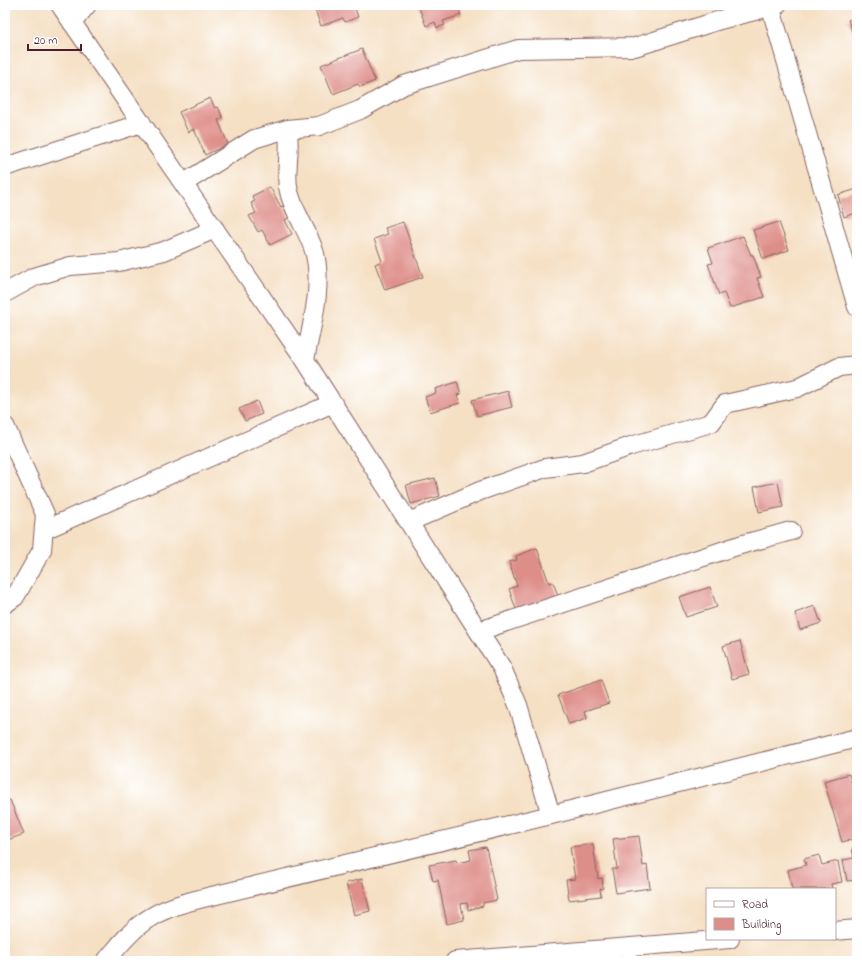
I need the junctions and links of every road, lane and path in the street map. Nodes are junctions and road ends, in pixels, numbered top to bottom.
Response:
1 (60, 5) edge
2 (87, 5) edge
3 (772, 6) edge
4 (72, 23) junction
5 (142, 123) junction
6 (288, 129) junction
7 (5, 167) edge
8 (184, 183) junction
9 (215, 229) junction
10 (5, 293) edge
11 (857, 307) edge
12 (305, 360) junction
13 (857, 365) edge
14 (333, 403) junction
15 (5, 426) edge
16 (12, 456) edge
17 (409, 522) junction
18 (44, 530) junction
19 (791, 531) dead end
20 (5, 604) edge
21 (479, 631) junction
22 (857, 738) edge
23 (551, 815) junction
24 (857, 930) edge
25 (836, 931) edge
26 (718, 940) edge
27 (106, 961) edge
28 (455, 961) edge

1 - 4 street
2 - 4 street
3 - 6 street
3 - 11 street
4 - 5 street
5 - 7 street
5 - 8 street
6 - 8 street
6 - 12 street
8 - 9 street
9 - 10 street
9 - 12 street
12 - 14 street
13 - 17 street
14 - 17 street
14 - 18 street
15 - 16 street
16 - 18 street
17 - 21 street
18 - 20 street
19 - 21 street
21 - 23 street
22 - 23 street
23 - 27 street
24 - 25 street
26 - 28 street

